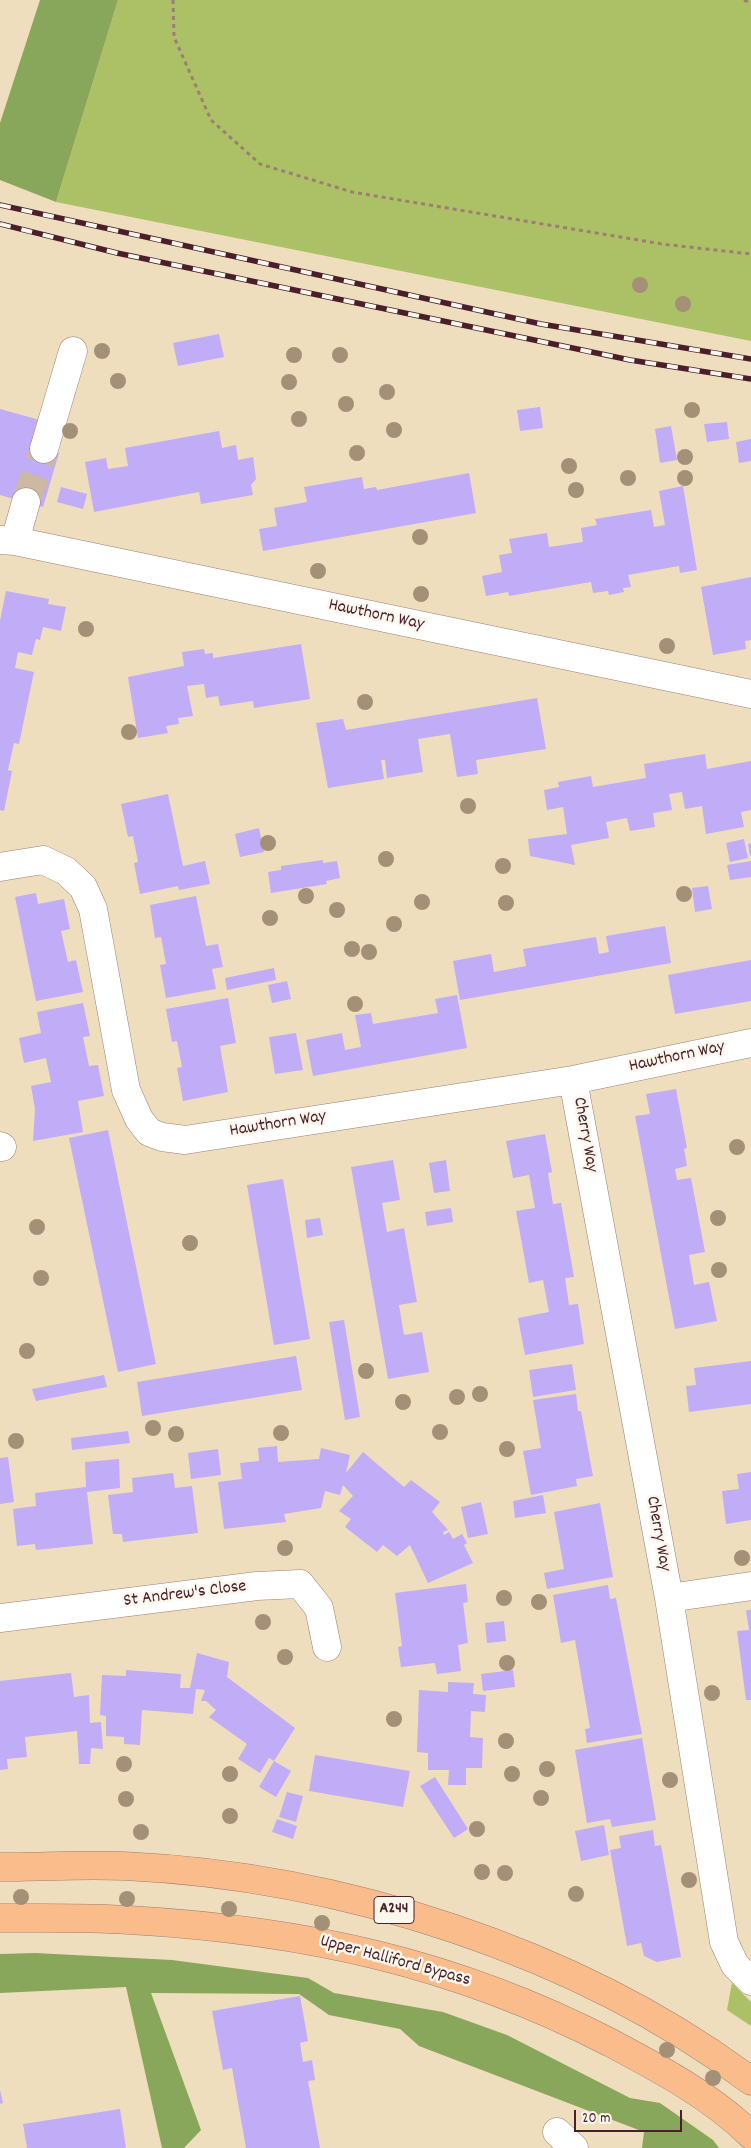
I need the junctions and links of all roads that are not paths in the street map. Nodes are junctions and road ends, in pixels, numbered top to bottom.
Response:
1 (73, 351) dead end
2 (44, 449) tunnel mouth
3 (26, 502) tunnel mouth
4 (8, 541) edge
5 (751, 694) edge
6 (0, 867) edge
7 (751, 1043) edge
8 (573, 1080) junction
9 (751, 1586) edge
10 (669, 1598) junction
11 (0, 1618) edge
12 (327, 1647) dead end
13 (0, 1868) edge
14 (0, 1918) edge
15 (751, 1981) edge
16 (751, 2081) edge
17 (751, 2135) edge

1 - 2 street
3 - 4 street
4 - 5 street, Hawthorn Way
6 - 8 street, Hawthorn Way
7 - 8 street, Hawthorn Way
8 - 10 street, Cherry Way
9 - 10 street
10 - 15 street, Cherry Way
11 - 12 street, St Andrew's Close
13 - 16 main road, A244
14 - 17 main road, Upper Halliford Bypass

